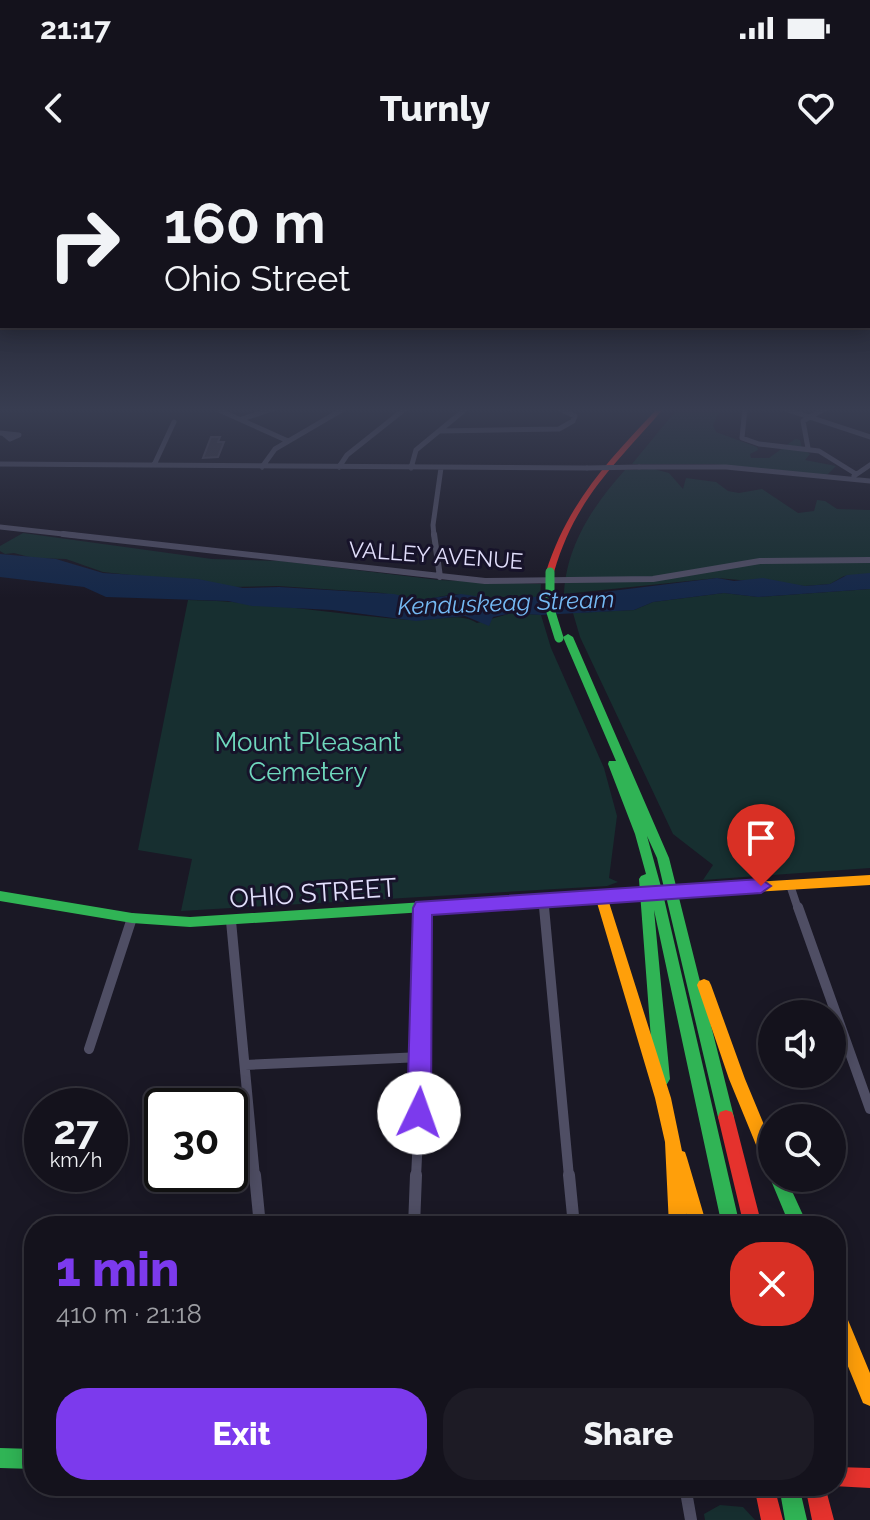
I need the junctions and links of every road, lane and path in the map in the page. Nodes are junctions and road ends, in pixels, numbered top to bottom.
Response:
1 (441, 471) edge
2 (607, 471) edge
3 (616, 471) edge
4 (785, 471) edge
5 (849, 471) edge
6 (861, 471) edge
7 (854, 477) junction
8 (870, 481) edge
9 (0, 527) edge
10 (870, 560) edge
11 (554, 572) junction
12 (440, 577) junction
13 (563, 637) junction
14 (625, 792) junction
15 (870, 880) edge
16 (790, 885) junction
17 (0, 896) edge
18 (601, 896) junction
19 (543, 900) junction
20 (423, 908) junction
21 (132, 918) junction
22 (231, 921) junction
23 (681, 924) junction
24 (89, 1049) dead end
25 (422, 1057) junction
26 (245, 1065) junction
27 (663, 1098) junction
28 (869, 1104) edge
29 (758, 1129) edge
30 (673, 1142) junction
31 (784, 1192) edge
32 (259, 1216) edge
33 (414, 1216) edge
34 (573, 1216) edge
35 (677, 1216) edge
36 (695, 1216) edge
37 (729, 1216) edge
38 (751, 1216) edge
39 (795, 1216) edge
40 (846, 1339) edge
41 (870, 1396) edge
42 (0, 1458) edge
43 (24, 1459) edge
44 (846, 1477) edge
45 (867, 1478) edge
46 (687, 1496) edge
47 (766, 1496) edge
48 (791, 1496) edge
49 (817, 1496) edge
50 (691, 1520) edge
51 (772, 1520) edge
52 (796, 1520) edge
53 (823, 1520) edge

1 - 12 street
2 - 11 main road
3 - 11 main road
4 - 7 street, bridge
5 - 7 street
6 - 7 street
7 - 8 street
9 - 12 street, VALLEY AVENUE
10 - 12 street, VALLEY AVENUE
11 - 13 main road
13 - 14 main road
13 - 23 main road
14 - 27 main road
14 - 37 main road
15 - 16 main road, OHIO STREET
16 - 18 main road, OHIO STREET, bridge
16 - 28 street
17 - 21 main road, OHIO STREET
18 - 19 main road, OHIO STREET
18 - 27 main road
19 - 20 main road, OHIO STREET
19 - 34 street
20 - 22 main road, OHIO STREET
20 - 25 street
21 - 22 main road, OHIO STREET
21 - 24 street
22 - 26 street
23 - 29 main road
23 - 38 main road
25 - 26 street
25 - 33 street
26 - 32 street
27 - 30 main road
30 - 35 main road
30 - 36 main road
31 - 39 main road
40 - 41 main road
42 - 43 main road
44 - 45 main road
46 - 50 street
47 - 51 main road
48 - 52 main road
49 - 53 main road

